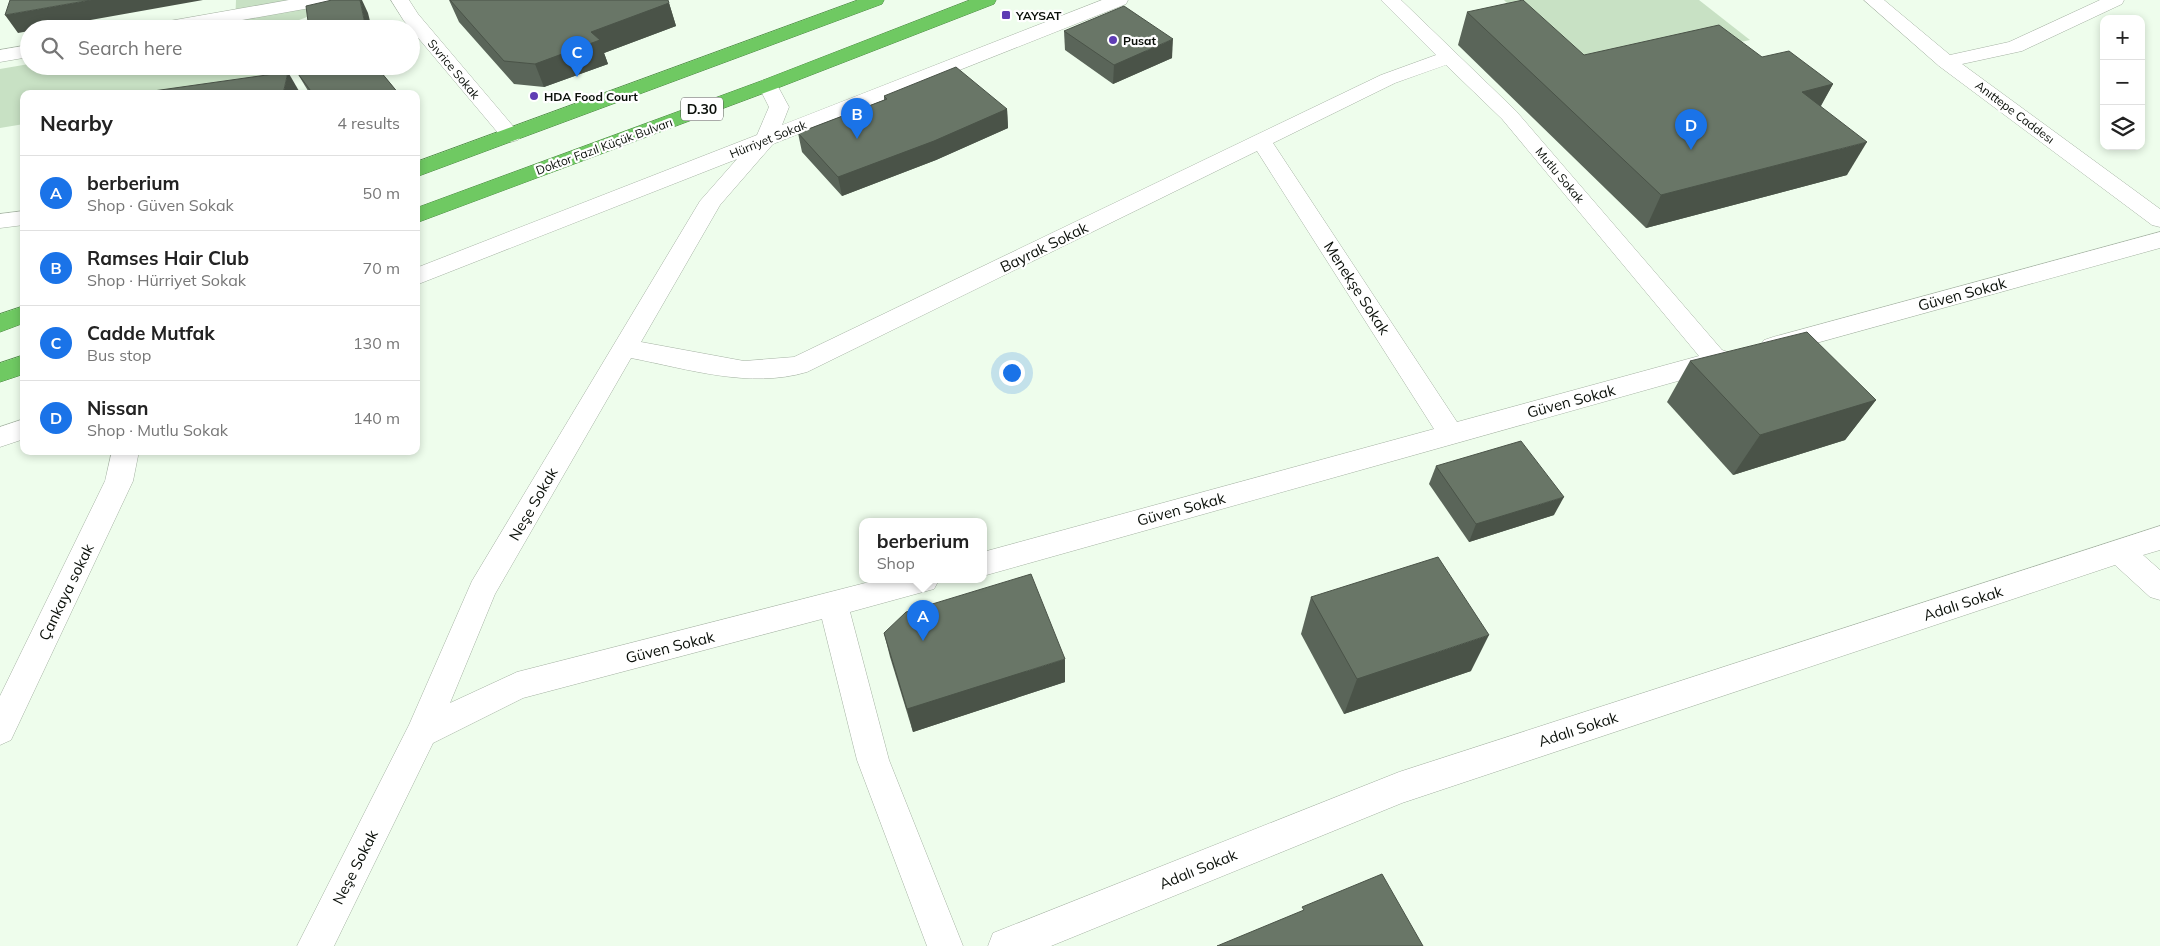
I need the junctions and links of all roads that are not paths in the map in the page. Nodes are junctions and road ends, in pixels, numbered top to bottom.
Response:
1 (321, 0) edge
2 (400, 0) edge
3 (875, 0) edge
4 (987, 0) edge
5 (1119, 0) edge
6 (1390, 0) edge
7 (1873, 0) edge
8 (2115, 0) edge
9 (851, 5) edge
10 (209, 20) edge
11 (414, 20) edge
12 (420, 28) edge
13 (20, 53) edge
14 (0, 56) edge
15 (1450, 57) junction
16 (1946, 62) junction
17 (768, 85) junction
18 (511, 136) junction
19 (765, 140) junction
20 (1262, 142) junction
21 (420, 169) edge
22 (420, 215) edge
23 (20, 218) edge
24 (2160, 220) edge
25 (0, 221) edge
26 (2160, 240) edge
27 (420, 275) edge
28 (20, 316) edge
29 (0, 323) edge
30 (624, 348) junction
31 (1717, 361) junction
32 (20, 366) edge
33 (0, 373) edge
34 (20, 430) edge
35 (1451, 434) junction
36 (0, 437) edge
37 (125, 455) edge
38 (2160, 538) edge
39 (2120, 552) junction
40 (987, 563) edge
41 (913, 583) edge
42 (2160, 588) edge
43 (833, 605) junction
44 (0, 730) edge
45 (422, 732) junction
46 (315, 946) edge
47 (945, 946) edge
48 (1006, 946) edge

1 - 10 street
2 - 11 street, Sıvrice Sokak
3 - 9 highway
4 - 17 highway, Doktor Fazıl Küçük Bulvarı / D.30
5 - 19 street, Hürriyet Sokak
6 - 15 street, Mutlu Sokak
7 - 16 street, Anıttepe Caddesı
8 - 16 street
9 - 18 highway
12 - 18 street, Sıvrice Sokak
13 - 14 street
15 - 20 street, Bayrak Sokak
15 - 31 street, Mutlu Sokak
16 - 24 street, Anıttepe Caddesı
17 - 19 street, Neşe Sokak
17 - 22 highway, Doktor Fazıl Küçük Bulvarı / D.30
18 - 21 highway
19 - 27 street, Hürriyet Sokak
19 - 30 street, Neşe Sokak
20 - 30 street, Bayrak Sokak
20 - 35 street, Menekşe Sokak
23 - 25 street
26 - 31 street, Güven Sokak
28 - 29 highway
30 - 45 street, Neşe Sokak
31 - 35 street, Güven Sokak
32 - 33 highway
34 - 36 street
35 - 40 street, Güven Sokak
37 - 44 street, Çankaya sokak
38 - 39 street, Adalı Sokak
39 - 42 street
39 - 48 street, Adalı Sokak
41 - 43 street, Güven Sokak
43 - 45 street, Güven Sokak
43 - 47 street
45 - 46 street, Neşe Sokak

